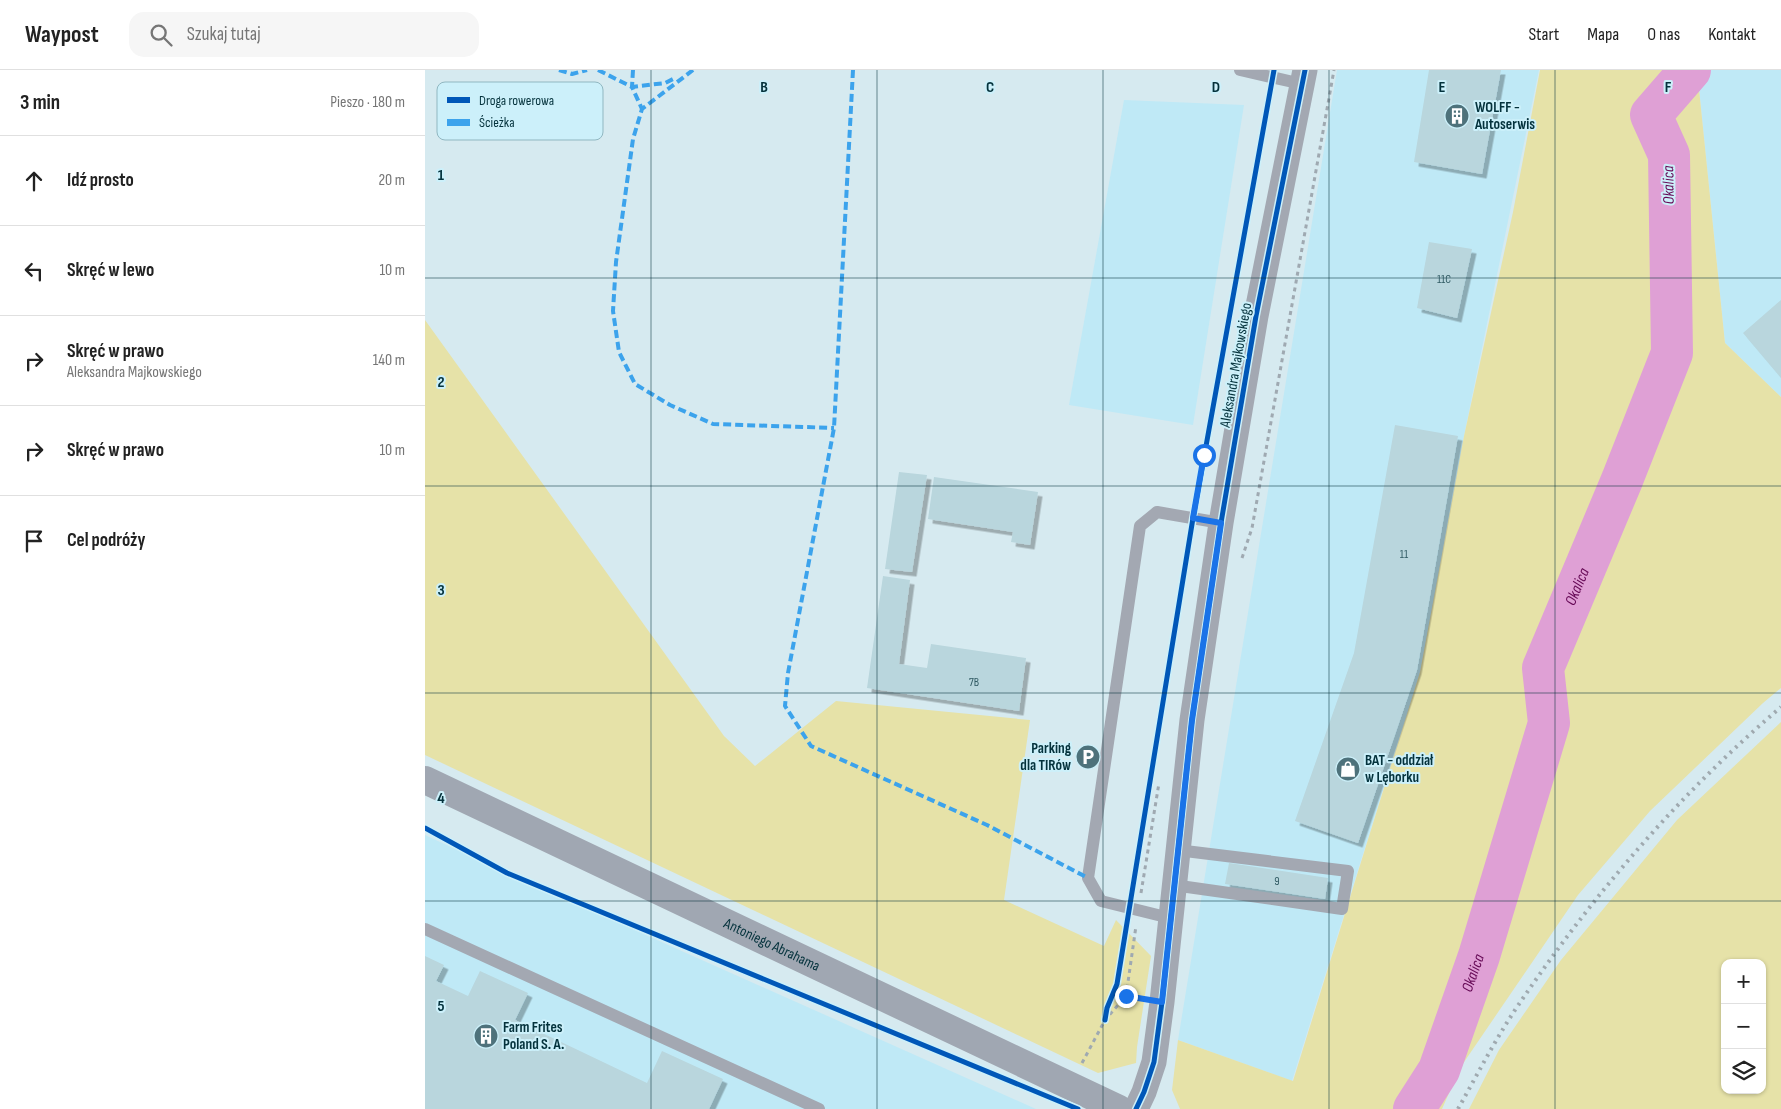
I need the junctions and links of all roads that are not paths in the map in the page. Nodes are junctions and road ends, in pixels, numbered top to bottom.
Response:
1 (1240, 70) edge
2 (1303, 77) edge
3 (1221, 523) junction
4 (425, 780) edge
5 (1177, 850) junction
6 (1173, 885) junction
7 (1170, 918) junction
8 (425, 929) edge
9 (819, 1109) edge
10 (1119, 1109) edge
11 (1136, 1109) edge

1 - 2 lane
2 - 3 street, Aleksandra Majkowskiego
3 - 5 street, Aleksandra Majkowskiego
3 - 7 lane
4 - 10 main road, Antoniego Abrahama
5 - 6 street, Aleksandra Majkowskiego
5 - 6 lane
6 - 7 street, Aleksandra Majkowskiego
7 - 11 street, Aleksandra Majkowskiego
8 - 9 lane

